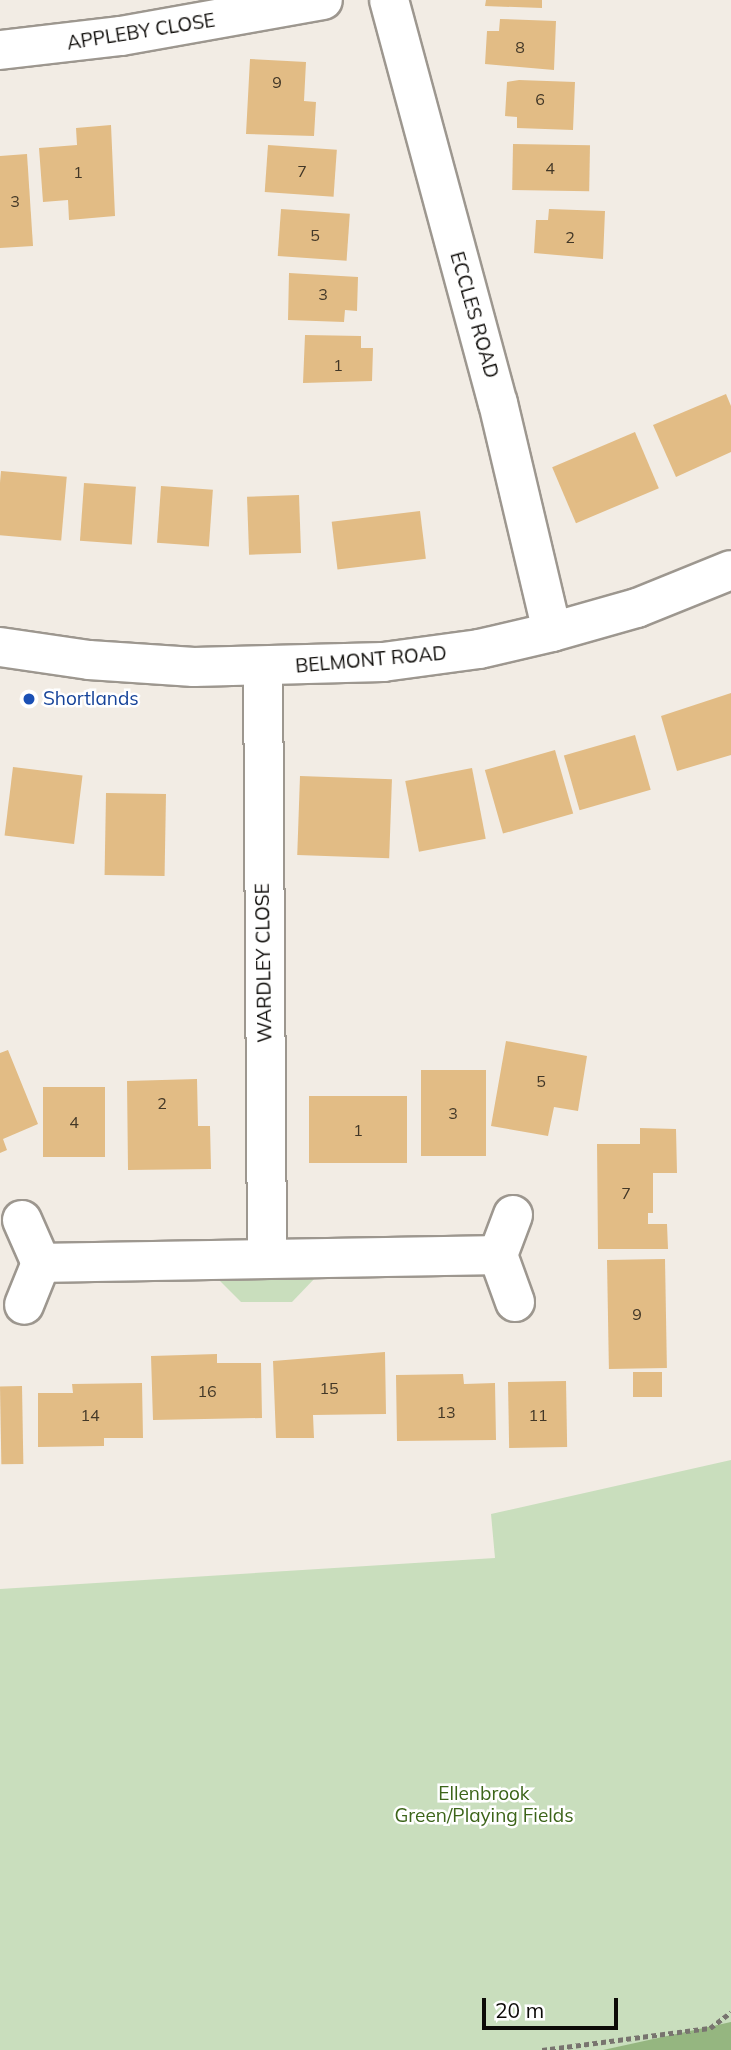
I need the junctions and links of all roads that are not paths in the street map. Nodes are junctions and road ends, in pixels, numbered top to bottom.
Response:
1 (323, 0) edge
2 (389, 0) edge
3 (0, 50) edge
4 (731, 570) edge
5 (552, 632) junction
6 (0, 647) edge
7 (263, 667) junction
8 (513, 1215) dead end
9 (22, 1220) dead end
10 (498, 1255) junction
11 (267, 1259) junction
12 (41, 1263) junction
13 (515, 1302) dead end
14 (24, 1305) dead end

1 - 3 street, APPLEBY CLOSE
2 - 5 street, ECCLES ROAD
4 - 5 street, BELMONT ROAD
5 - 7 street, BELMONT ROAD
6 - 7 street, BELMONT ROAD
7 - 11 street, WARDLEY CLOSE
8 - 10 street
9 - 12 street
10 - 11 street
10 - 13 street
11 - 12 street
12 - 14 street

